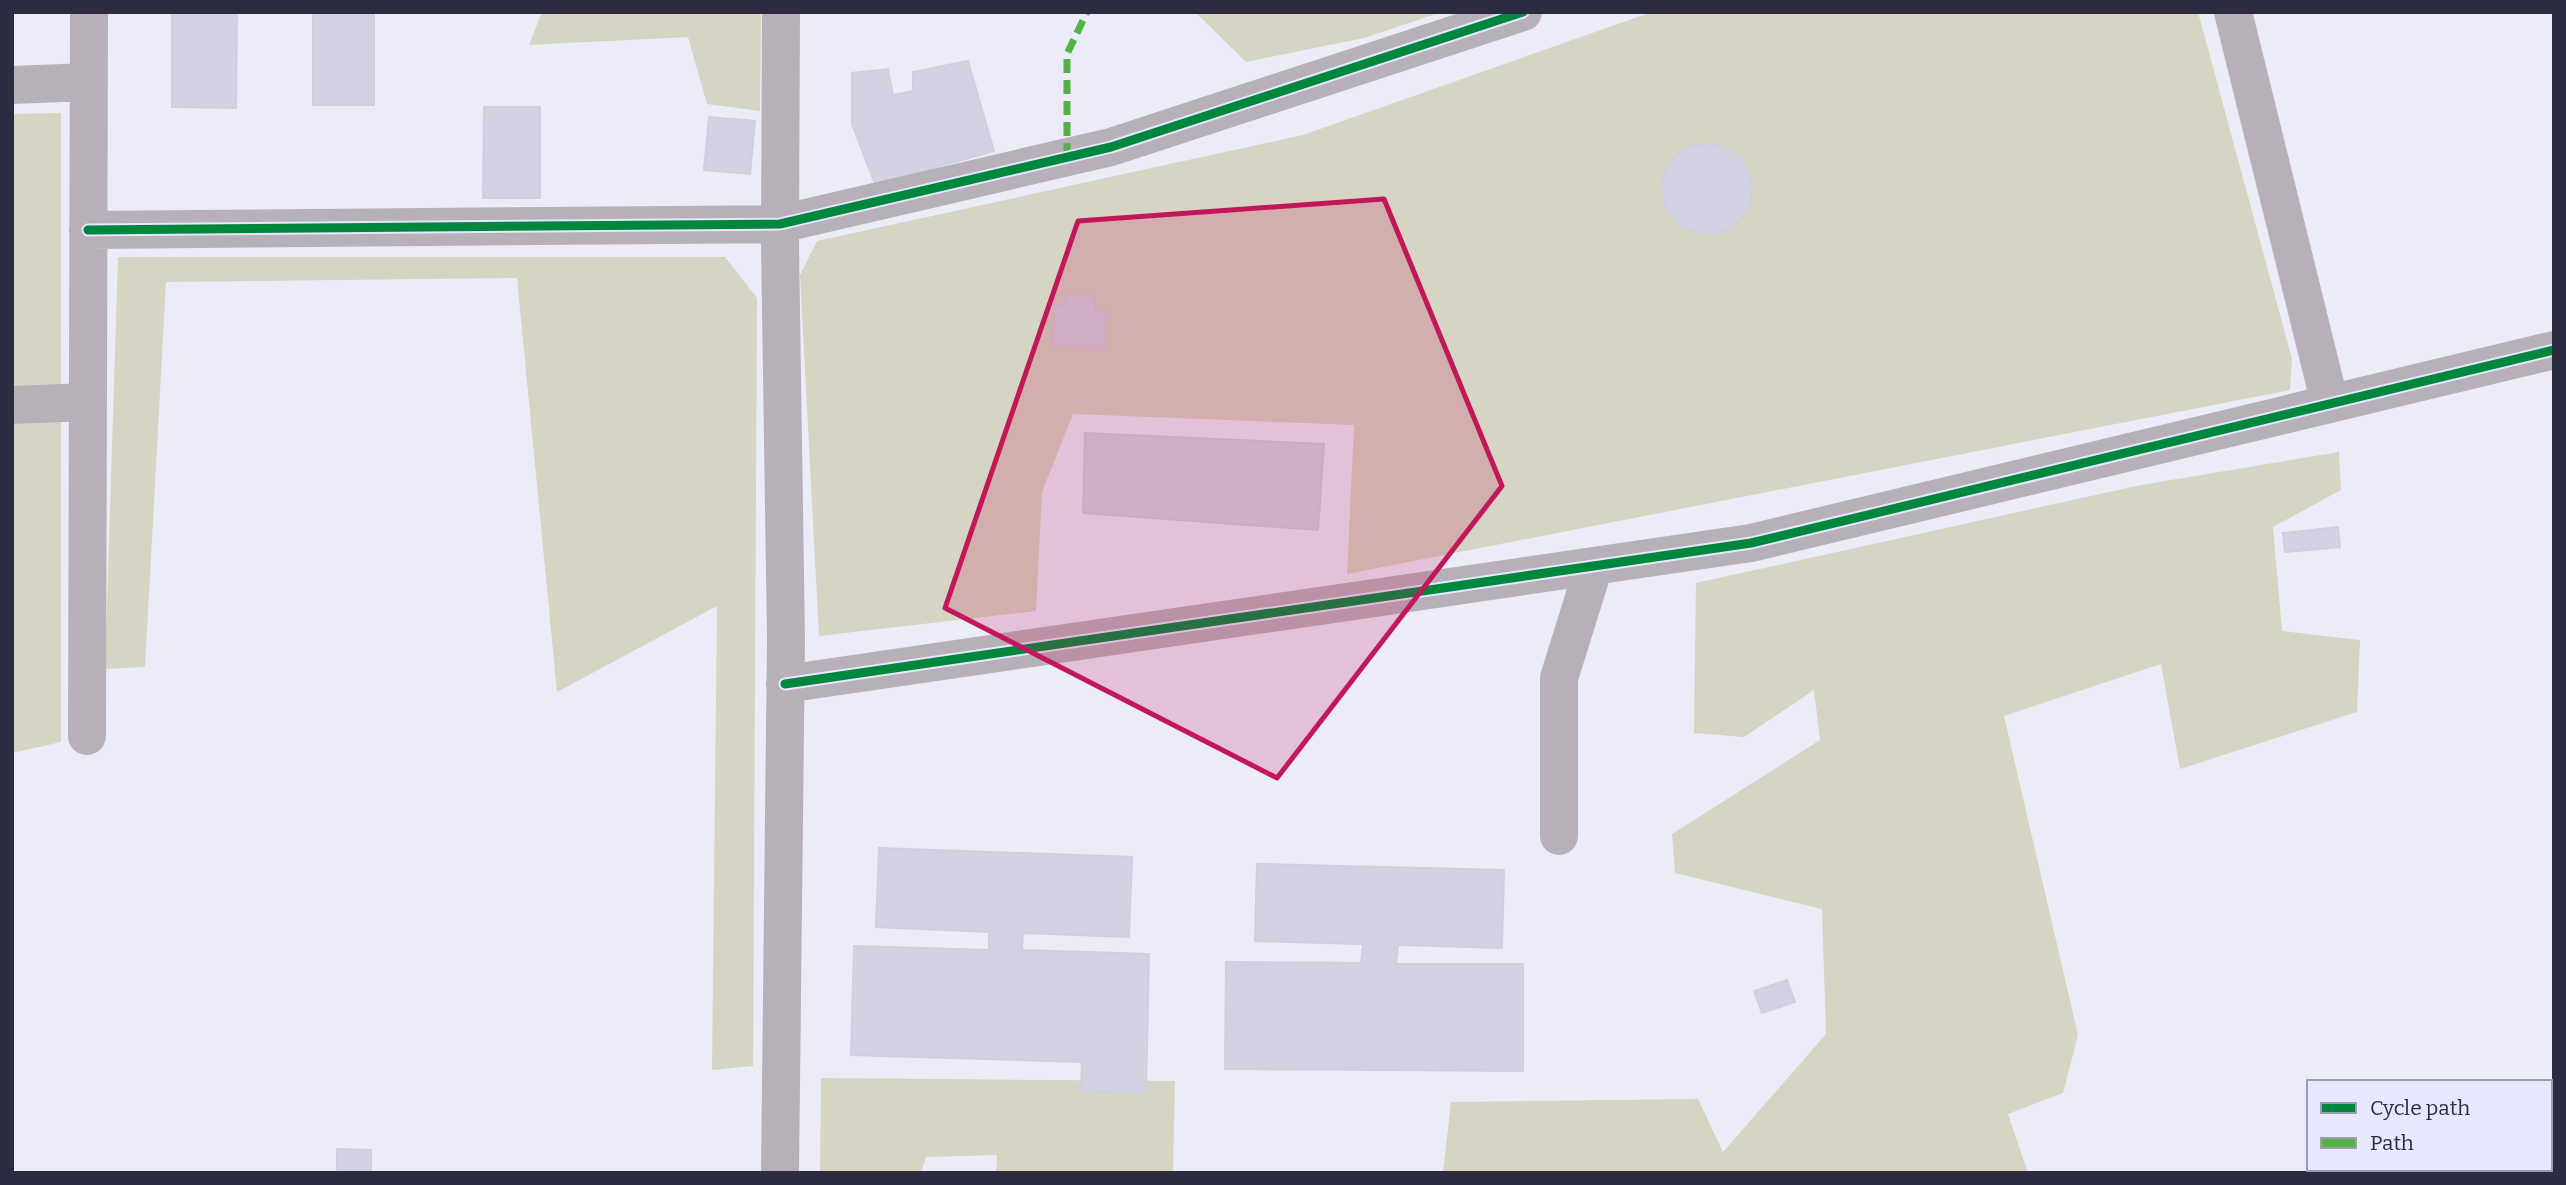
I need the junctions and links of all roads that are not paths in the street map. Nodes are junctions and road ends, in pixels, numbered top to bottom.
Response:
1 (89, 12) edge
2 (781, 12) edge
3 (1524, 12) edge
4 (2233, 12) edge
5 (89, 82) junction
6 (12, 85) edge
7 (780, 224) junction
8 (88, 230) junction
9 (2554, 350) edge
10 (88, 402) junction
11 (2330, 404) junction
12 (12, 405) edge
13 (1594, 566) junction
14 (785, 684) junction
15 (87, 736) dead end
16 (1559, 836) dead end
17 (780, 1173) edge

1 - 5 street
2 - 7 street
3 - 7 street
4 - 11 street
5 - 6 street
5 - 8 street
7 - 8 street
7 - 14 street
8 - 10 street
9 - 11 street
10 - 12 street
10 - 15 street
11 - 13 street
13 - 14 street
13 - 16 street
14 - 17 street

